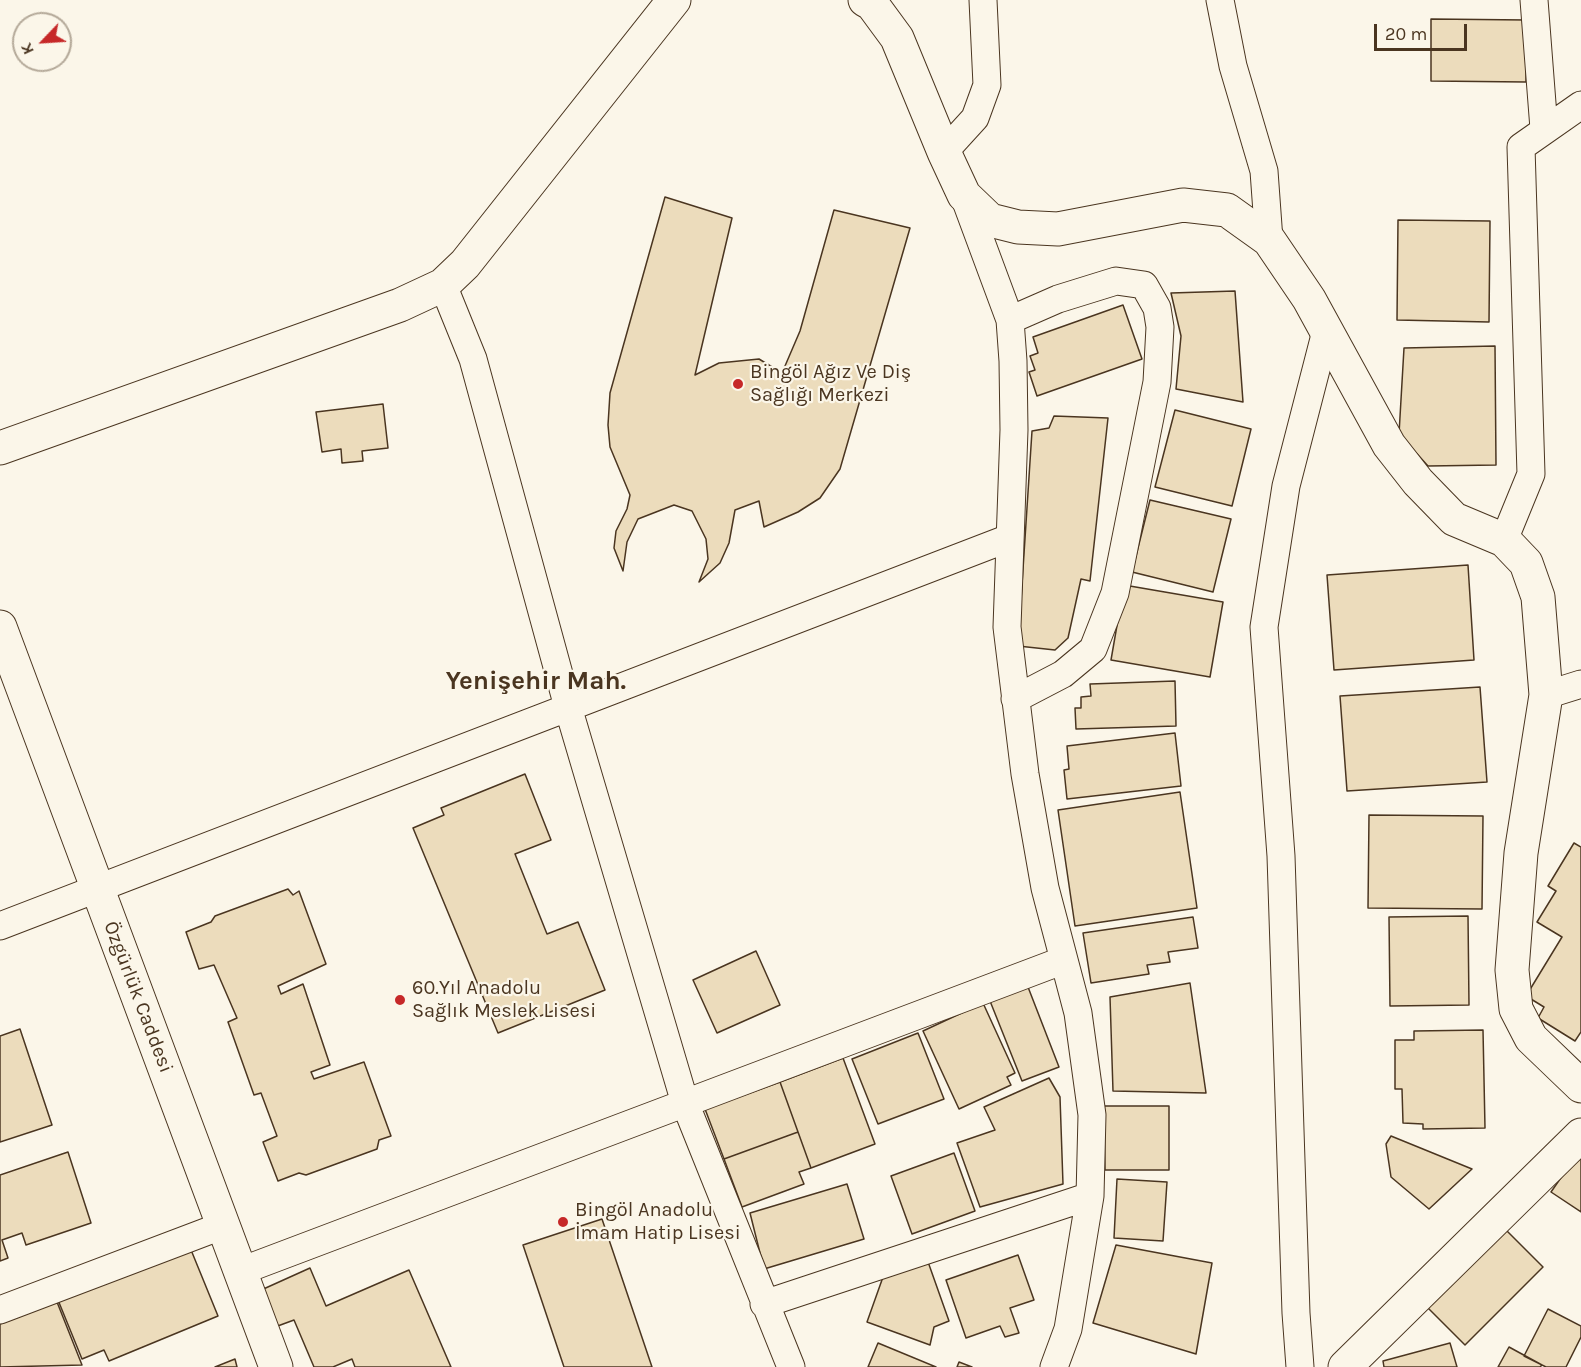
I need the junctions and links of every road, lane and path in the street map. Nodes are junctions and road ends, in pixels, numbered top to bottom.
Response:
1 (674, 0) edge
2 (865, 0) edge
3 (983, 0) edge
4 (1220, 0) edge
5 (1534, 0) edge
6 (1581, 105) edge
7 (1544, 129) junction
8 (944, 152) junction
9 (964, 195) junction
10 (1269, 240) junction
11 (443, 285) junction
12 (1010, 320) junction
13 (1326, 330) junction
14 (0, 448) edge
15 (1010, 538) junction
16 (1504, 540) junction
17 (0, 627) edge
18 (1581, 684) edge
19 (1546, 696) junction
20 (1015, 699) junction
21 (568, 707) junction
22 (97, 888) junction
23 (0, 926) edge
24 (1064, 960) junction
25 (1581, 1086) edge
26 (685, 1103) junction
27 (1581, 1135) edge
28 (1090, 1196) junction
29 (224, 1225) junction
30 (241, 1271) junction
31 (764, 1304) junction
32 (0, 1310) edge
33 (276, 1367) edge
34 (791, 1367) edge
35 (1054, 1367) edge
36 (1300, 1367) edge
37 (1345, 1367) edge

1 - 11 street
2 - 8 street
3 - 8 street
4 - 10 street
5 - 7 street
6 - 7 street
7 - 16 street
8 - 9 street
9 - 10 street
9 - 12 street
10 - 13 street
11 - 14 street
11 - 21 street
12 - 15 street
12 - 20 street
13 - 16 street
13 - 36 street
15 - 20 street
15 - 21 street
16 - 19 street
17 - 22 street, Özgürlük Caddesi
18 - 19 street
19 - 25 street
20 - 24 street
21 - 22 street
21 - 26 street
22 - 23 street
22 - 29 street, Özgürlük Caddesi
24 - 26 street
24 - 28 street
26 - 30 street
26 - 31 street
27 - 37 street
28 - 31 street
28 - 35 street
29 - 30 street, Özgürlük Caddesi
29 - 32 street
30 - 33 street, Özgürlük Caddesi
31 - 34 street

